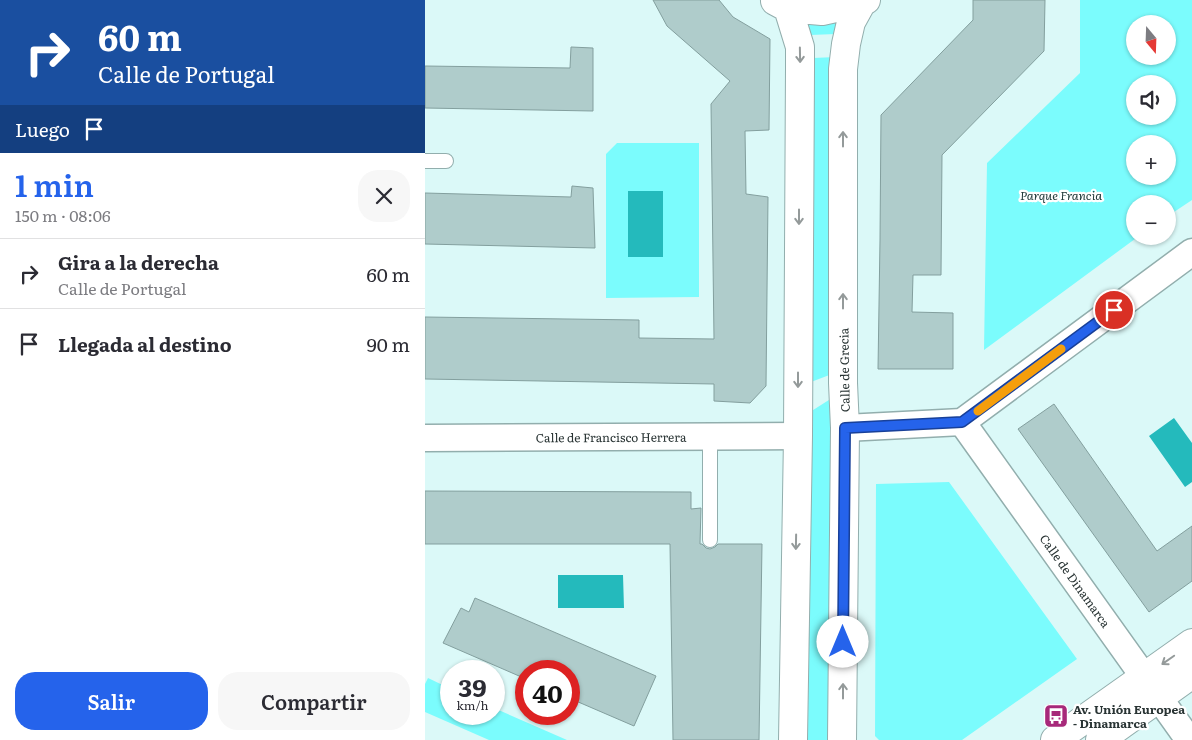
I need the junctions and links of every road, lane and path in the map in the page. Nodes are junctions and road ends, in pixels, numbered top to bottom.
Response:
1 (863, 1) edge
2 (781, 4) edge
3 (446, 161) dead end
4 (425, 162) edge
5 (1192, 252) edge
6 (962, 422) junction
7 (845, 428) junction
8 (798, 436) junction
9 (709, 437) junction
10 (425, 438) edge
11 (710, 540) dead end
12 (1192, 644) edge
13 (1192, 674) edge
14 (1152, 687) junction
15 (793, 740) edge
16 (843, 740) edge
17 (1055, 740) edge
18 (1100, 740) edge
19 (1189, 740) edge

1 - 2 street
7 -> 1 street, Calle de Grecia
2 -> 8 street
3 - 4 lane
5 - 6 street
6 - 7 street
6 - 14 street, Calle de Dinamarca
16 -> 7 street, Calle de Grecia
8 - 9 street, Calle de Francisco Herrera
8 -> 15 street
9 - 10 street, Calle de Francisco Herrera
9 - 11 lane
12 -> 14 street
13 - 14 street
14 - 17 street
14 - 18 street
14 - 19 street, Calle de Dinamarca

